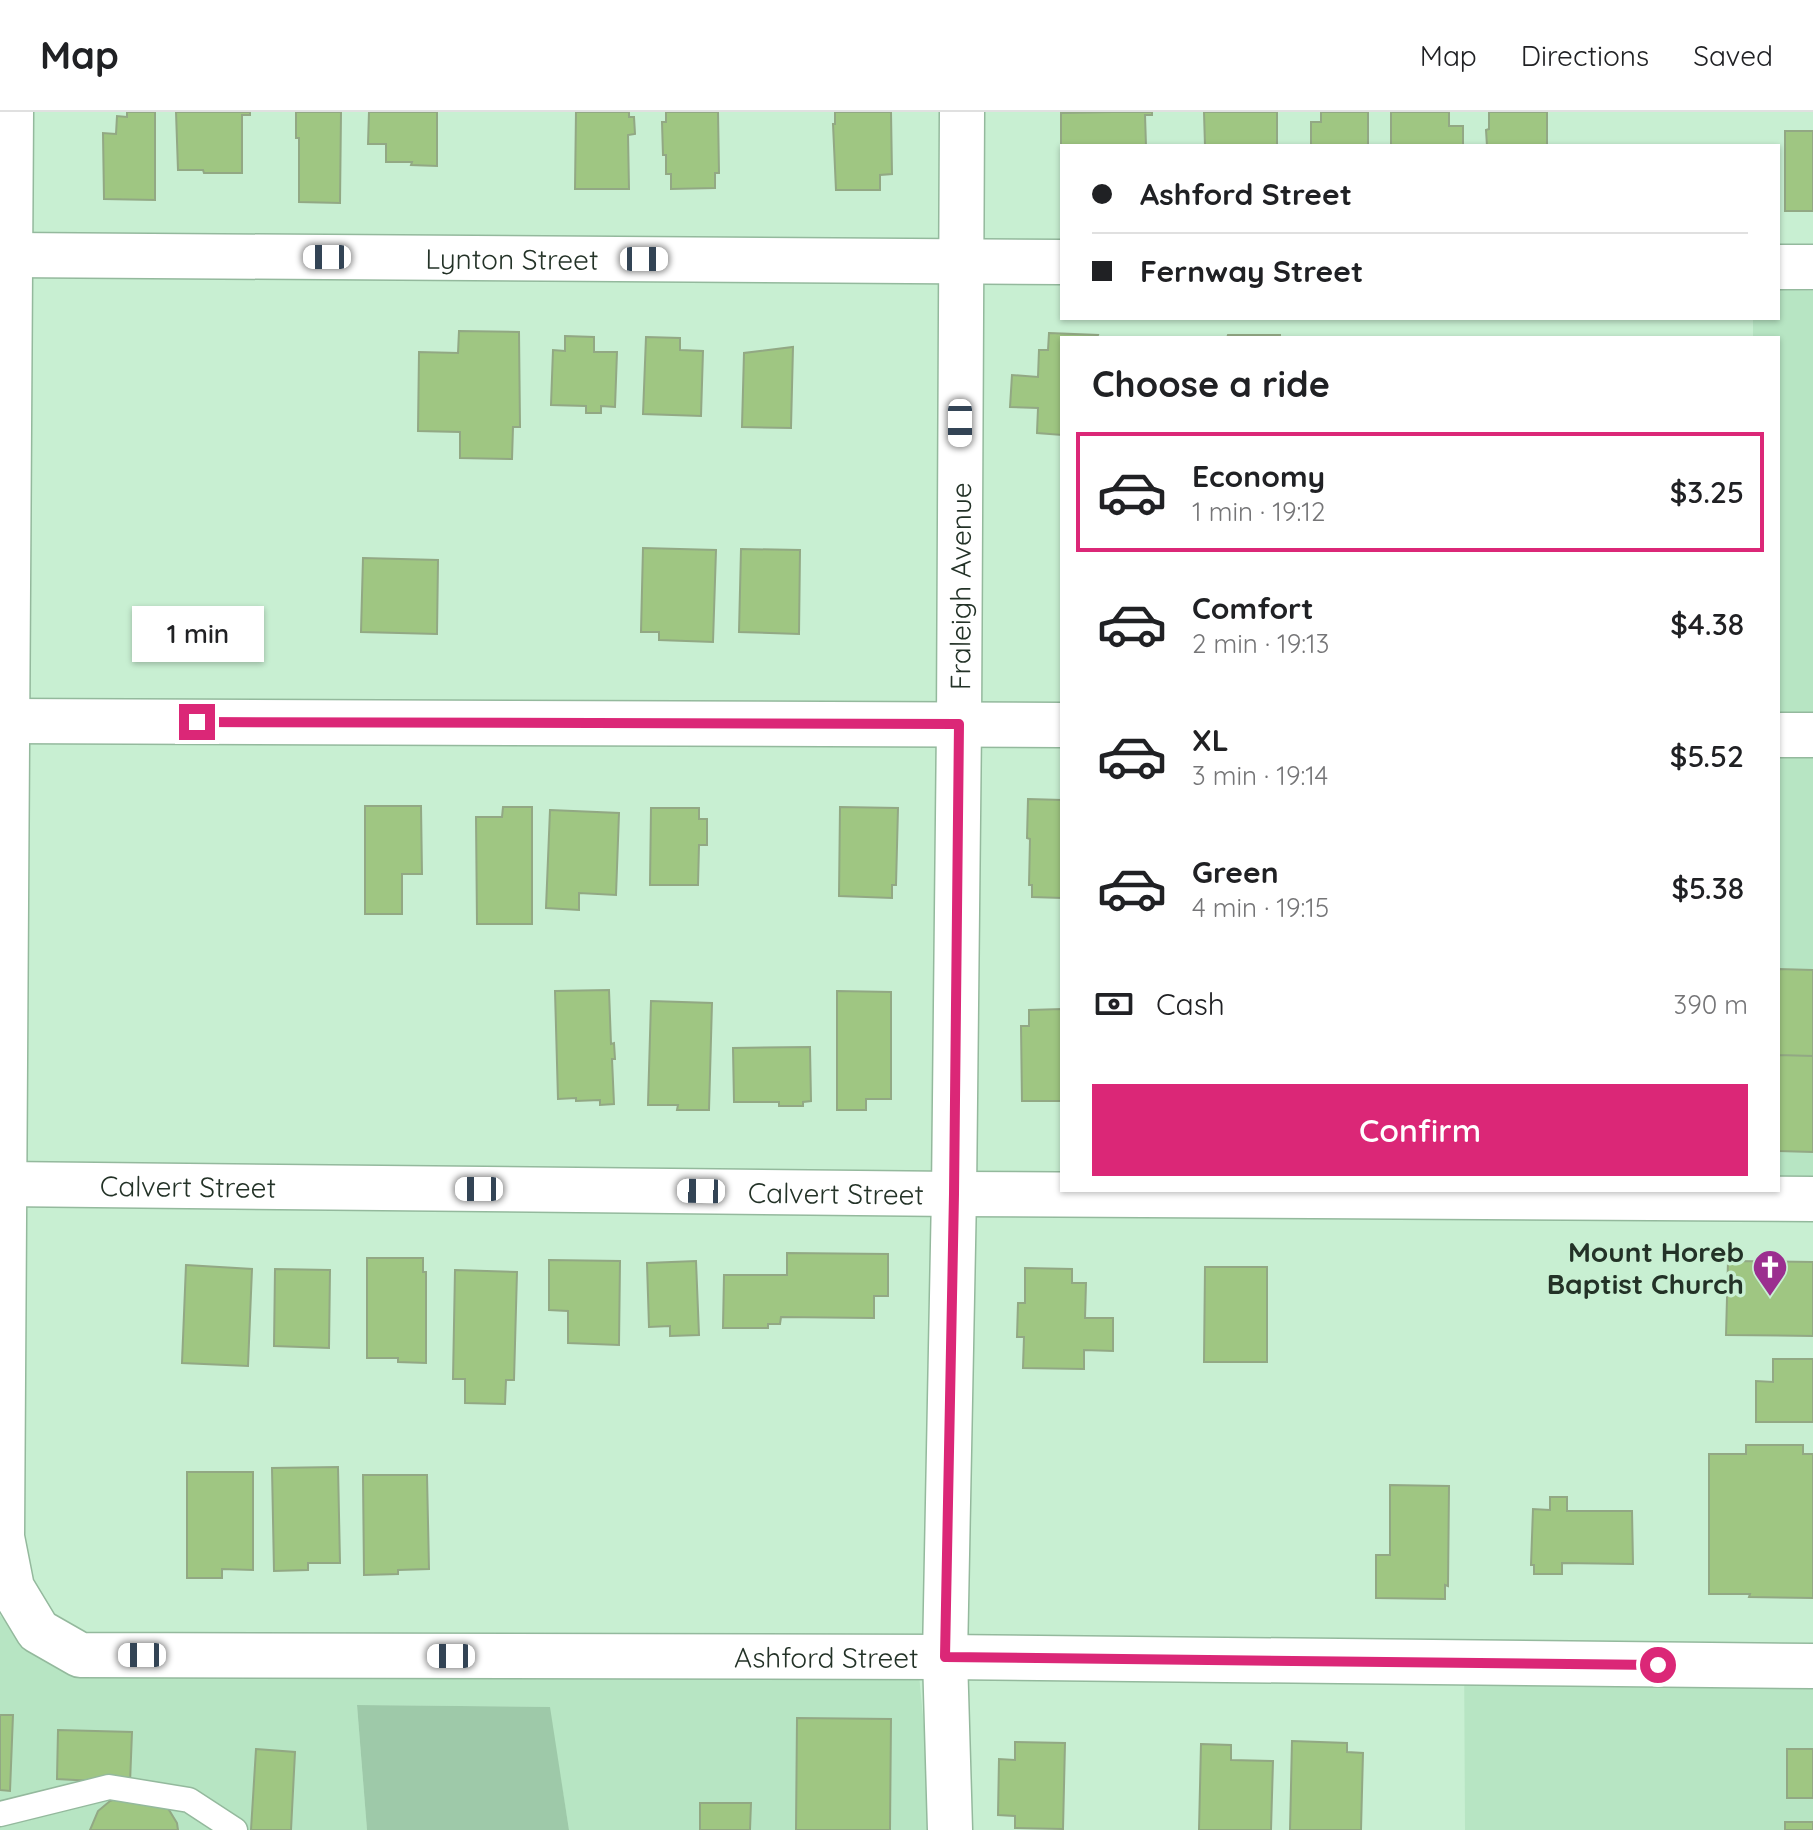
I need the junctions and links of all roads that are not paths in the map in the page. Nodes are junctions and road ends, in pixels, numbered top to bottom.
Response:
1 (11, 112) edge
2 (962, 112) edge
3 (10, 255) junction
4 (961, 261) junction
5 (1060, 262) edge
6 (1780, 267) edge
7 (1813, 267) edge
8 (6, 721) junction
9 (959, 724) junction
10 (1060, 725) edge
11 (1780, 735) edge
12 (1813, 735) edge
13 (4, 1184) junction
14 (954, 1194) junction
15 (1813, 1199) edge
16 (945, 1657) junction
17 (1813, 1666) edge
18 (0, 1814) edge
19 (235, 1830) edge
20 (950, 1830) edge

1 - 3 street
2 - 4 street, Fraleigh Avenue
3 - 4 street, Lynton Street
3 - 8 street
4 - 5 street, Lynton Street
4 - 9 street, Fraleigh Avenue
6 - 7 street
8 - 9 street
8 - 13 street
9 - 10 street
9 - 14 street, Fraleigh Avenue
11 - 12 street
13 - 14 street, Calvert Street
13 - 16 street, Ashford Street
14 - 15 street, Calvert Street
14 - 16 street, Fraleigh Avenue
16 - 17 street, Ashford Street
16 - 20 street, Fraleigh Avenue
18 - 19 lane

